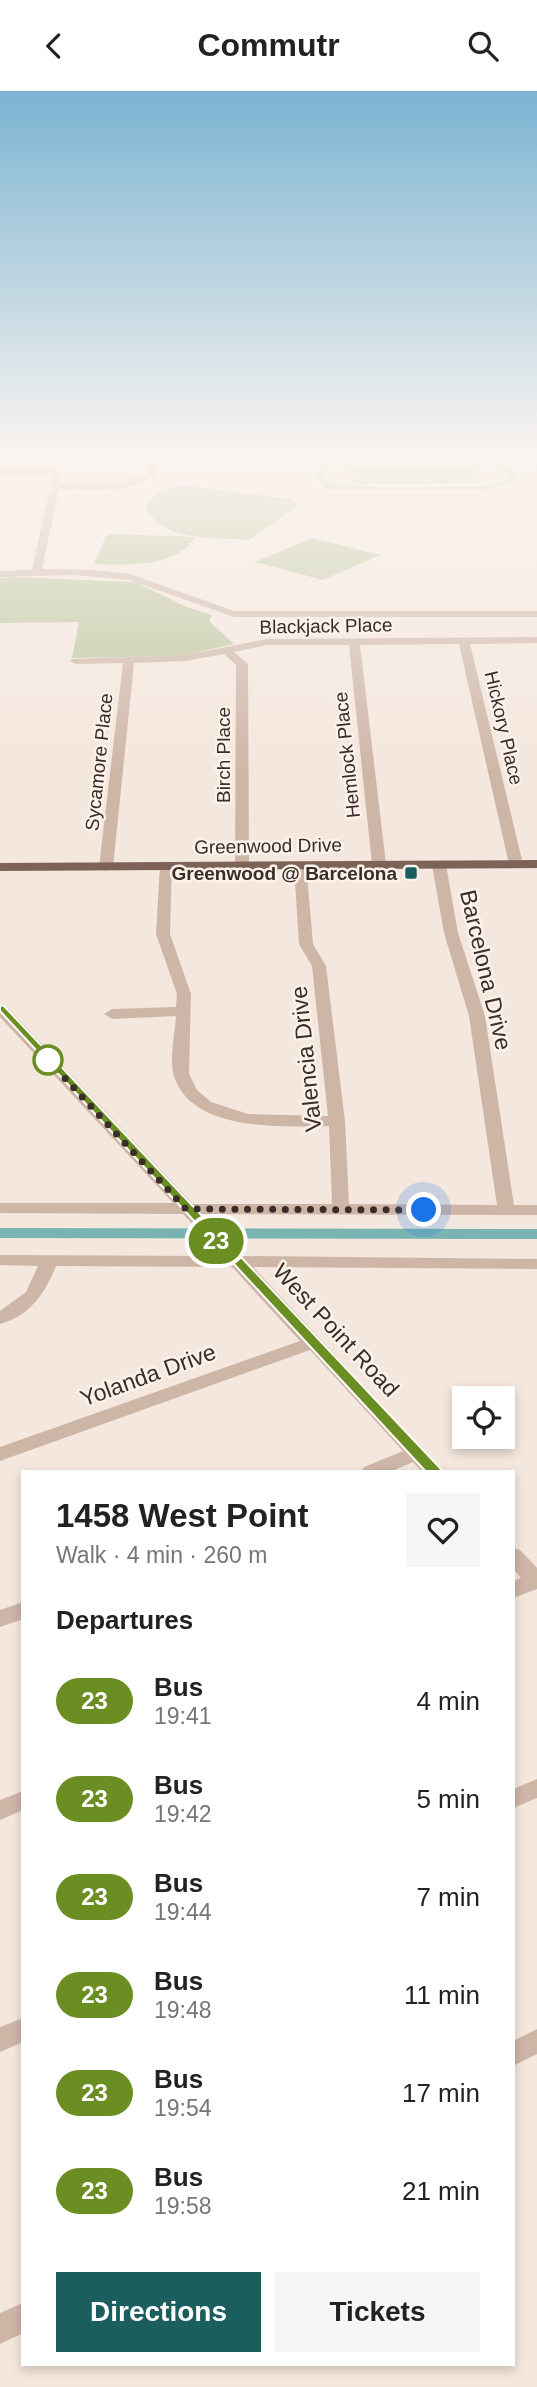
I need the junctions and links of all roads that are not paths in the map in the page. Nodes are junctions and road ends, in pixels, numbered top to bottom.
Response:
1 (39, 558) edge
2 (36, 573) junction
3 (0, 574) edge
4 (537, 614) edge
5 (537, 640) edge
6 (354, 642) junction
7 (464, 642) junction
8 (227, 651) junction
9 (76, 661) dead end
10 (129, 661) junction
11 (379, 864) junction
12 (516, 864) junction
13 (537, 864) edge
14 (439, 865) junction
15 (167, 866) junction
16 (242, 866) junction
17 (301, 866) junction
18 (0, 867) edge
19 (106, 867) junction
20 (0, 1008) edge
21 (185, 1011) junction
22 (112, 1014) dead end
23 (337, 1121) junction
24 (0, 1208) edge
25 (341, 1209) junction
26 (506, 1210) junction
27 (537, 1210) edge
28 (190, 1214) junction
29 (231, 1257) junction
30 (0, 1259) edge
31 (49, 1260) junction
32 (537, 1264) edge
33 (0, 1318) edge
34 (312, 1343) junction
35 (417, 1453) junction
36 (0, 1454) edge
37 (376, 1470) edge
38 (432, 1470) edge
39 (515, 1557) edge
40 (537, 1580) edge
41 (515, 1589) edge
42 (21, 1611) edge
43 (0, 1619) edge
44 (537, 1788) edge
45 (515, 1798) edge
46 (21, 1801) edge
47 (0, 1810) edge
48 (21, 2030) edge
49 (0, 2039) edge
50 (537, 2041) edge
51 (515, 2053) edge
52 (21, 2318) edge
53 (0, 2329) edge

1 - 2 street
2 - 3 street
2 - 4 street
5 - 7 street, Blackjack Place
6 - 7 street, Blackjack Place
6 - 8 street, Blackjack Place
6 - 11 street, Hemlock Place
7 - 12 street, Hickory Place
8 - 10 street, Blackjack Place
8 - 16 street, Birch Place
9 - 10 street, Blackjack Place
10 - 19 street, Sycamore Place
11 - 14 main road, Greenwood Drive
11 - 17 main road, Greenwood Drive
12 - 13 main road, Greenwood Drive
12 - 14 main road, Greenwood Drive
14 - 26 street, Barcelona Drive
15 - 16 main road, Greenwood Drive
15 - 19 main road, Greenwood Drive
15 - 21 street
16 - 17 main road, Greenwood Drive
17 - 23 street, Valencia Drive
18 - 19 main road, Greenwood Drive
20 - 28 street, West Point Road
21 - 22 street
21 - 23 street
23 - 25 street, Valencia Drive
24 - 28 street
25 - 26 street
25 - 28 street
26 - 27 street
28 - 29 street, West Point Road
29 - 31 street
29 - 32 street
29 - 34 street, West Point Road
30 - 31 street
31 - 33 street
34 - 35 street, West Point Road
34 - 36 street, Yolanda Drive
35 - 37 street
35 - 38 street, West Point Road
39 - 40 street
40 - 41 street
42 - 43 street
44 - 45 street
46 - 47 street
48 - 49 street
50 - 51 street
52 - 53 street

